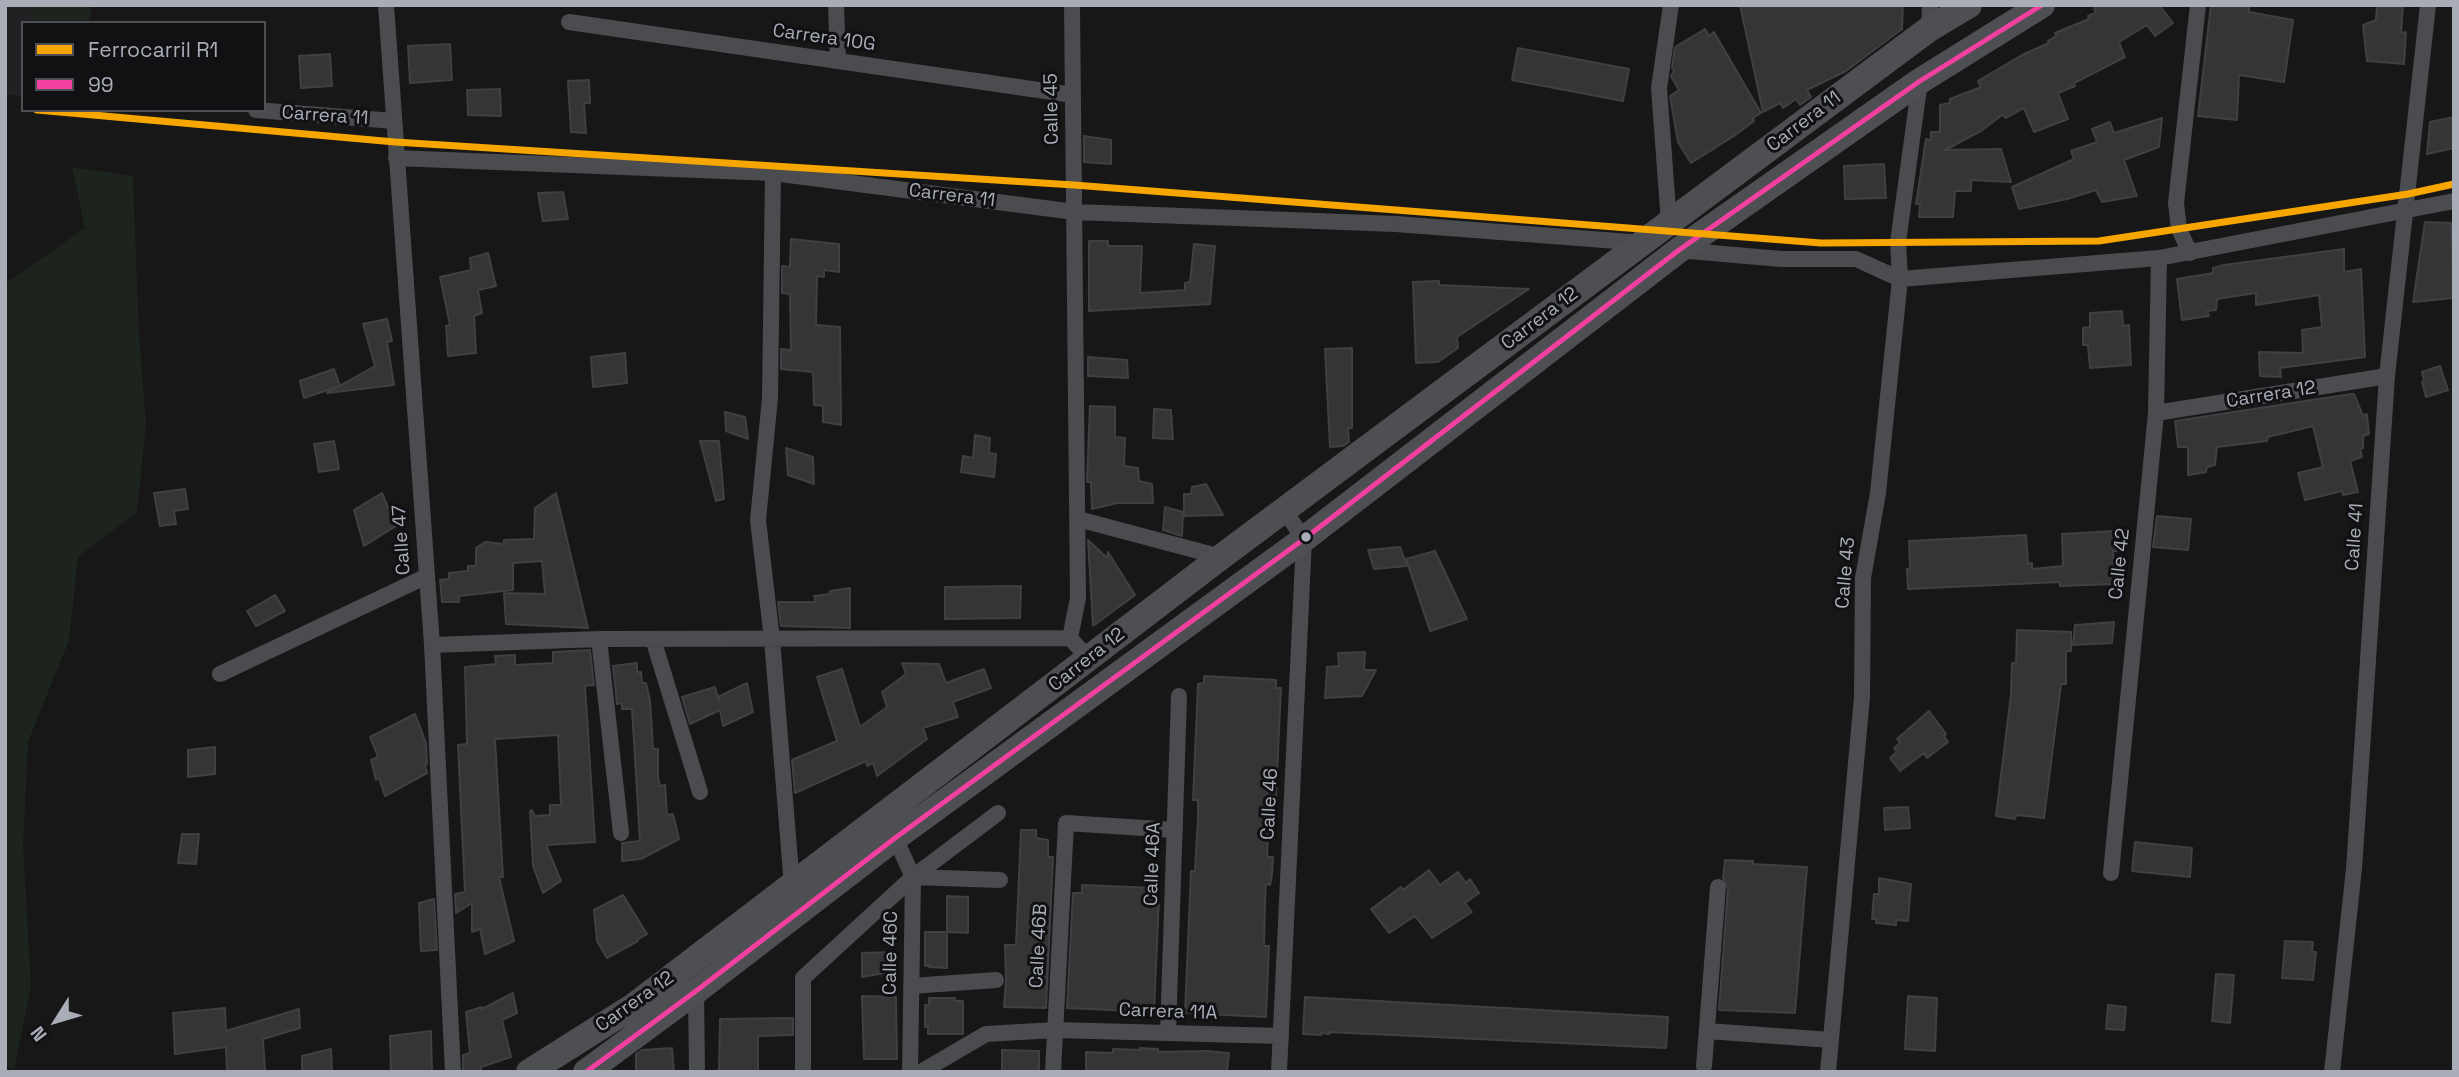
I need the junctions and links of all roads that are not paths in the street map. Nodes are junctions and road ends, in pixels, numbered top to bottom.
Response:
1 (386, 5) edge
2 (836, 5) edge
3 (1072, 5) edge
4 (1671, 5) edge
5 (1969, 5) edge
6 (2042, 5) edge
7 (2199, 5) edge
8 (2428, 5) edge
9 (1929, 17) edge
10 (569, 22) dead end
11 (838, 61) junction
12 (1920, 80) junction
13 (1073, 95) junction
14 (266, 111) edge
15 (394, 121) junction
16 (396, 158) junction
17 (773, 173) junction
18 (2454, 201) edge
19 (2407, 211) junction
20 (1075, 212) junction
21 (1669, 223) junction
22 (1642, 243) junction
23 (1679, 250) junction
24 (2190, 253) junction
25 (2159, 258) junction
26 (1900, 279) junction
27 (2387, 376) junction
28 (2156, 413) junction
29 (1284, 510) junction
30 (1078, 519) junction
31 (1304, 539) junction
32 (1221, 557) junction
33 (425, 577) junction
34 (1070, 638) junction
35 (599, 639) junction
36 (653, 639) junction
37 (772, 639) junction
38 (432, 645) junction
39 (1089, 659) junction
40 (220, 674) dead end
41 (1179, 696) dead end
42 (700, 792) dead end
43 (998, 813) dead end
44 (1175, 830) junction
45 (621, 833) dead end
46 (895, 838) junction
47 (2111, 873) dead end
48 (913, 877) junction
49 (1000, 880) dead end
50 (792, 886) junction
51 (1718, 887) dead end
52 (996, 980) dead end
53 (911, 986) junction
54 (696, 991) junction
55 (1055, 1030) junction
56 (1707, 1031) junction
57 (1168, 1033) junction
58 (1281, 1036) junction
59 (1831, 1040) junction
60 (1704, 1066) dead end
61 (453, 1072) edge
62 (529, 1072) edge
63 (586, 1072) edge
64 (697, 1072) edge
65 (803, 1072) edge
66 (910, 1072) edge
67 (921, 1072) edge
68 (1053, 1072) edge
69 (1279, 1072) edge
70 (1828, 1072) edge
71 (2332, 1072) edge

1 - 15 street, Calle 47
2 - 11 street
3 - 13 street, Calle 45
4 - 21 street
5 - 9 main road, Carrera 11
6 - 12 main road, Carrera 11
7 - 24 street
8 - 19 street, Calle 41
9 - 21 main road, Carrera 11
10 - 11 street, Carrera 10G
11 - 13 street, Carrera 10G
12 - 23 main road, Carrera 11
12 - 26 street, Calle 43
13 - 20 street, Calle 45
14 - 15 street, Carrera 11
15 - 16 street, Calle 47
16 - 17 street, Carrera 11
16 - 33 street, Calle 47
17 - 20 street, Carrera 11
17 - 37 street
18 - 19 street
19 - 24 street
19 - 27 street, Calle 41
20 - 22 street, Carrera 11
20 - 30 street, Calle 45
21 - 22 main road, Carrera 11
22 - 23 street, Carrera 11
22 - 29 main road, Carrera 12
23 - 26 street
23 - 31 main road, Carrera 12
24 - 25 street
25 - 26 street
25 - 28 street, Calle 42
26 - 59 street, Calle 43
27 - 28 street, Carrera 12
27 - 71 street, Calle 41
28 - 47 street, Calle 42
29 - 31 street
29 - 32 main road, Carrera 12
30 - 32 street
30 - 34 street, Calle 45
31 - 46 main road, Carrera 12
31 - 58 street, Calle 46
32 - 39 main road, Carrera 12
33 - 38 street, Calle 47
33 - 40 street
34 - 37 street
34 - 39 street
35 - 36 street
35 - 38 street
35 - 45 street
36 - 37 street
36 - 42 street
37 - 50 street
38 - 61 street, Calle 47
39 - 50 main road, Carrera 12
41 - 44 street, Calle 46A
43 - 48 street
44 - 55 street, Calle 46B
44 - 57 street, Calle 46A
46 - 48 street, Calle 46C
46 - 54 main road, Carrera 12
48 - 49 street
48 - 53 street, Calle 46C
48 - 65 street
50 - 62 main road, Carrera 12
51 - 56 street
52 - 53 street
53 - 66 street, Calle 46C
54 - 63 main road, Carrera 12
54 - 64 street
55 - 57 street, Carrera 11A
55 - 67 street, Carrera 11A
55 - 68 street, Calle 46B
56 - 59 street
56 - 60 street
57 - 58 street, Carrera 11A
58 - 69 street, Calle 46
59 - 70 street, Calle 43

